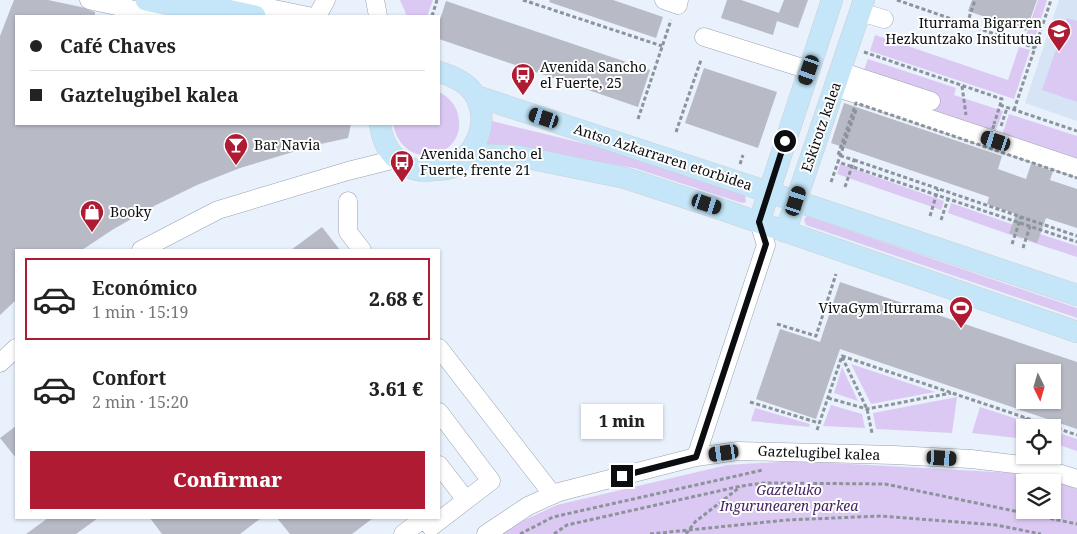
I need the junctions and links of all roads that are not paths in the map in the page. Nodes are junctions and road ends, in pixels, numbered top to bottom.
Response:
1 (89, 0) edge
2 (146, 0) edge
3 (183, 0) edge
4 (231, 0) edge
5 (326, 0) edge
6 (375, 0) edge
7 (664, 0) edge
8 (679, 0) edge
9 (832, 0) edge
10 (862, 6) edge
11 (157, 15) edge
12 (214, 15) edge
13 (250, 15) edge
14 (303, 15) edge
15 (318, 15) edge
16 (378, 15) edge
17 (884, 19) dead end
18 (704, 37) dead end
19 (809, 70) junction
20 (440, 72) edge
21 (838, 79) junction
22 (476, 96) junction
23 (931, 101) dead end
24 (380, 125) edge
25 (470, 154) junction
26 (396, 159) junction
27 (1077, 168) edge
28 (768, 192) junction
29 (348, 201) dead end
30 (796, 201) junction
31 (759, 222) junction
32 (784, 232) junction
33 (766, 244) junction
34 (143, 249) edge
35 (361, 249) edge
36 (1077, 295) edge
37 (1077, 332) edge
38 (15, 349) edge
39 (440, 349) edge
40 (0, 363) edge
41 (440, 413) edge
42 (696, 457) junction
43 (440, 466) edge
44 (1077, 479) edge
45 (553, 495) junction
46 (466, 500) junction
47 (440, 517) edge
48 (429, 524) edge
49 (403, 534) edge
50 (486, 534) edge

1 - 11 street
2 - 12 main road
3 - 13 main road
4 - 14 street
5 - 15 street
6 - 16 street
7 - 8 street
9 - 19 main road
10 - 17 street
10 - 21 main road, Eskirotz kalea
18 - 19 street
19 - 28 main road
20 - 22 main road
21 - 23 street
21 - 27 street
21 - 30 main road, Eskirotz kalea
22 - 25 main road
22 - 28 main road, Antso Azkarraren etorbidea
24 - 26 main road
25 - 26 main road
25 - 31 main road
26 - 34 street
28 - 30 main road, Antso Azkarraren etorbidea
28 - 31 main road
29 - 35 street
30 - 32 main road, Eskirotz kalea
30 - 36 main road, Antso Azkarraren etorbidea
31 - 32 main road
31 - 33 street
32 - 33 street
32 - 37 main road
33 - 42 street
38 - 40 street
39 - 45 street
41 - 46 street
42 - 44 street, Gaztelugibel kalea
42 - 45 street, Gaztelugibel kalea
43 - 46 street
45 - 50 street, Gaztelugibel kalea
46 - 47 street
48 - 49 street

